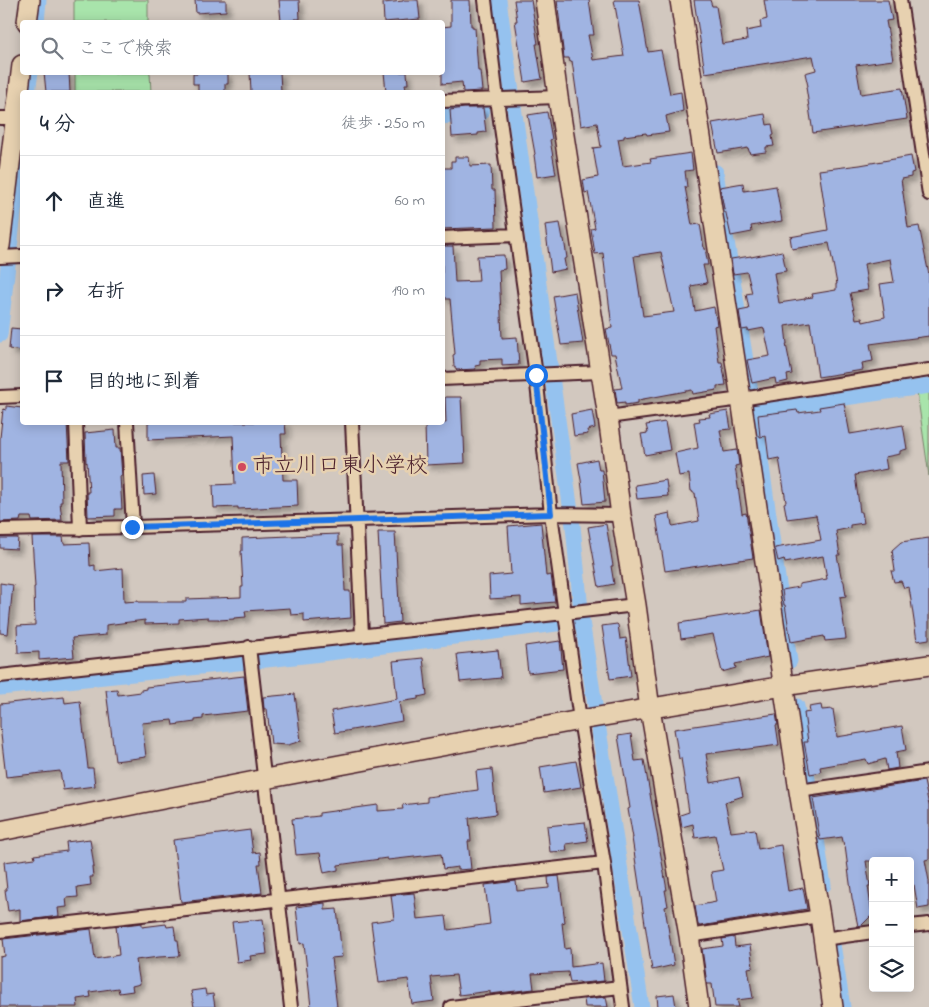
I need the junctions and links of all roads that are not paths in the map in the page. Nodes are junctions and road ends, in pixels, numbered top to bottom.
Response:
1 (30, 0) edge
2 (485, 0) edge
3 (545, 0) edge
4 (680, 0) edge
5 (900, 0) edge
6 (28, 20) edge
7 (20, 75) edge
8 (558, 97) junction
9 (497, 99) junction
10 (445, 101) edge
11 (13, 118) edge
12 (929, 194) edge
13 (516, 235) junction
14 (445, 238) edge
15 (0, 246) edge
16 (0, 256) edge
17 (20, 256) edge
18 (929, 370) edge
19 (600, 372) junction
20 (536, 375) junction
21 (445, 379) edge
22 (20, 396) edge
23 (0, 397) edge
24 (741, 399) junction
25 (608, 417) junction
26 (76, 425) edge
27 (127, 425) edge
28 (352, 425) edge
29 (551, 514) junction
30 (621, 515) junction
31 (357, 520) junction
32 (132, 527) junction
33 (80, 528) junction
34 (0, 530) edge
35 (636, 605) junction
36 (567, 618) junction
37 (362, 636) junction
38 (249, 647) junction
39 (929, 664) edge
40 (0, 676) edge
41 (784, 686) junction
42 (650, 709) junction
43 (583, 720) junction
44 (929, 772) edge
45 (265, 779) junction
46 (799, 791) junction
47 (0, 831) edge
48 (604, 862) junction
49 (279, 899) junction
50 (820, 916) junction
51 (929, 924) edge
52 (914, 926) edge
53 (0, 931) edge
54 (869, 933) edge
55 (689, 936) junction
56 (823, 939) junction
57 (620, 988) junction
58 (291, 1007) edge
59 (451, 1007) edge
60 (623, 1007) edge
61 (700, 1007) edge
62 (833, 1007) edge

1 - 6 street
2 - 9 street
3 - 8 street
4 - 24 street
5 - 12 street
7 - 11 street
8 - 9 street
8 - 19 street
9 - 10 street
9 - 13 street
11 - 15 street
13 - 14 street
13 - 20 street
16 - 17 street
18 - 24 street
19 - 20 street
19 - 25 street
20 - 21 street
20 - 29 street
22 - 23 street
24 - 25 street
24 - 41 street
25 - 30 street
26 - 33 street
27 - 32 street
28 - 31 street
29 - 30 street
29 - 31 street
29 - 36 street
30 - 35 street
31 - 32 street
31 - 37 street
32 - 33 street
33 - 34 street
35 - 36 street
35 - 42 street
36 - 37 street
36 - 43 street
37 - 38 street
38 - 40 street
38 - 45 street
39 - 41 street
41 - 42 street
41 - 46 street
42 - 43 street
42 - 55 street
43 - 45 street
43 - 48 street
44 - 46 street
45 - 47 street
45 - 49 street
46 - 50 street
48 - 49 street
48 - 57 street
49 - 53 street
49 - 58 street
50 - 55 street
50 - 56 street
51 - 52 street
54 - 56 street
55 - 61 street
56 - 62 street
57 - 59 street
57 - 60 street

